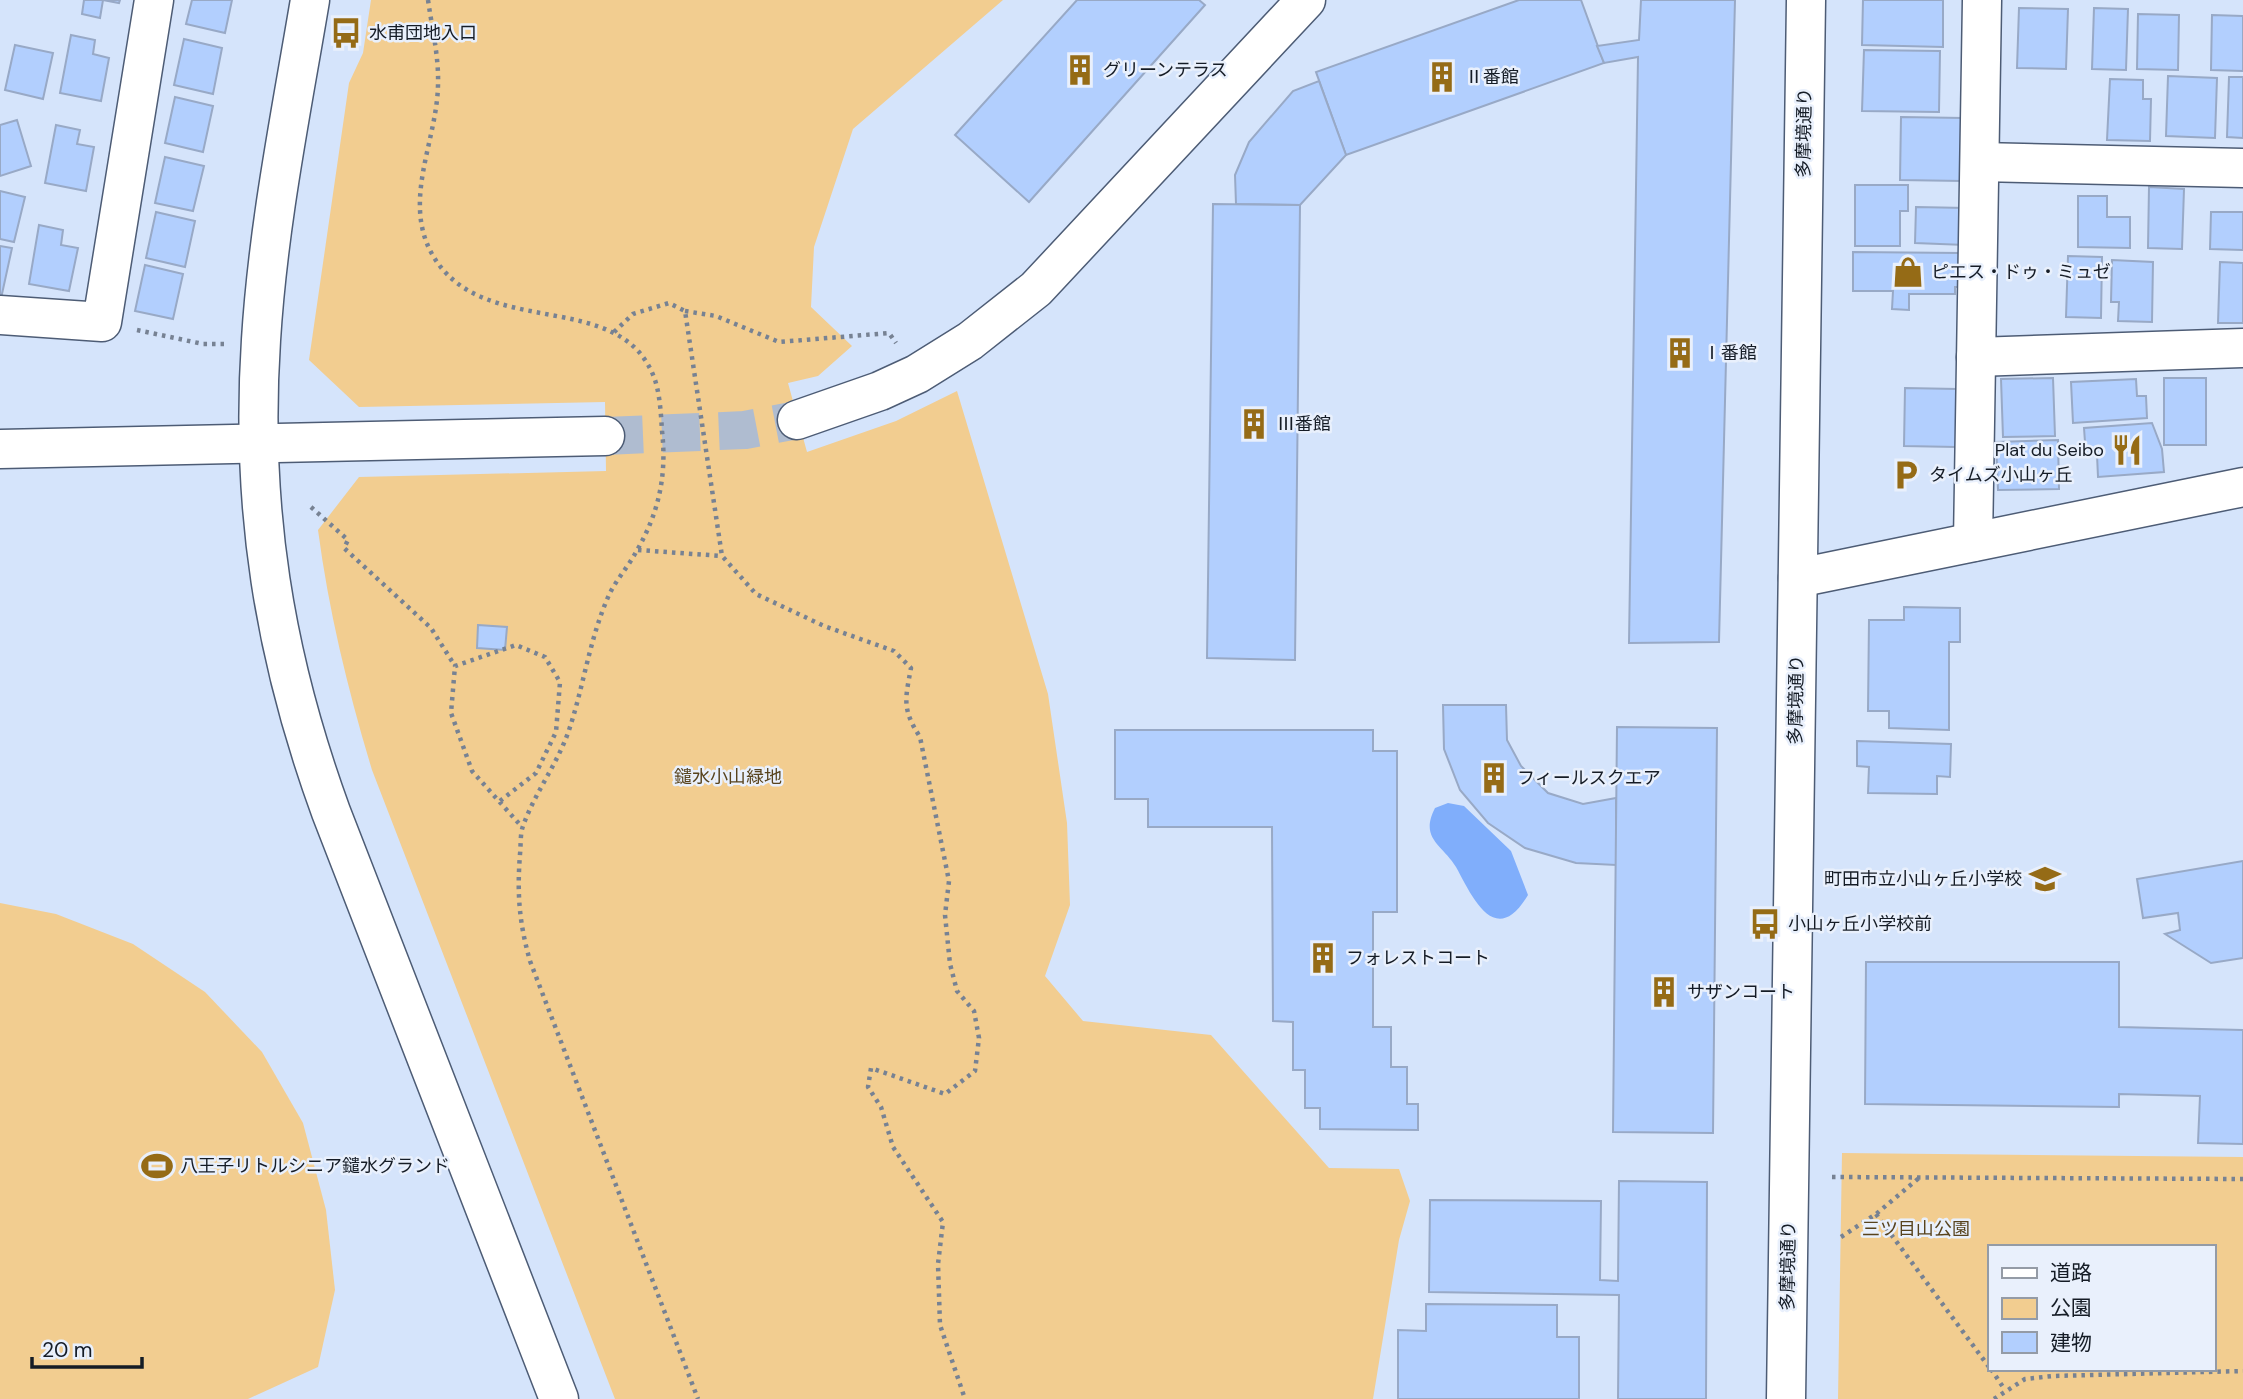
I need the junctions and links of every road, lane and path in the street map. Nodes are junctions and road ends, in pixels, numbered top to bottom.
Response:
1 (154, 0) edge
2 (310, 0) edge
3 (428, 0) edge
4 (1306, 0) edge
5 (1806, 0) edge
6 (1982, 0) edge
7 (1980, 162) junction
8 (2243, 168) edge
9 (685, 311) junction
10 (0, 314) edge
11 (102, 322) junction
12 (614, 332) junction
13 (224, 344) dead end
14 (2243, 348) edge
15 (902, 352) dead end
16 (1976, 356) junction
17 (797, 421) tunnel mouth
18 (605, 436) tunnel mouth
19 (259, 442) junction
20 (0, 449) edge
21 (2243, 487) edge
22 (311, 507) dead end
23 (1973, 542) junction
24 (638, 550) junction
25 (722, 556) junction
26 (1798, 578) junction
27 (455, 666) junction
28 (500, 801) junction
29 (522, 827) junction
30 (1832, 1177) dead end
31 (1920, 1177) junction
32 (2243, 1178) edge
33 (1876, 1213) junction
34 (1841, 1237) dead end
35 (1988, 1365) edge
36 (1992, 1371) edge
37 (2243, 1371) edge
38 (2005, 1390) junction
39 (559, 1399) edge
40 (698, 1399) edge
41 (965, 1399) edge
42 (1786, 1399) edge
43 (1994, 1399) edge

1 - 11 street
2 - 19 street
3 - 12 path
4 - 17 street
5 - 26 street, 多摩境通り
6 - 7 street
7 - 8 street
7 - 16 street
9 - 12 path
9 - 15 path
9 - 25 path
10 - 11 street
11 - 13 path
12 - 24 path
14 - 16 street
16 - 23 street
18 - 19 street
19 - 20 street
19 - 39 street
21 - 23 street
22 - 27 path
23 - 26 street
24 - 25 path
24 - 29 path
25 - 41 path
26 - 42 street, 多摩境通り
27 - 28 path
27 - 28 path
28 - 29 path
29 - 40 path
30 - 31 path
31 - 32 path
31 - 33 path
33 - 34 path
33 - 35 path
36 - 38 path
37 - 38 path
38 - 43 path

